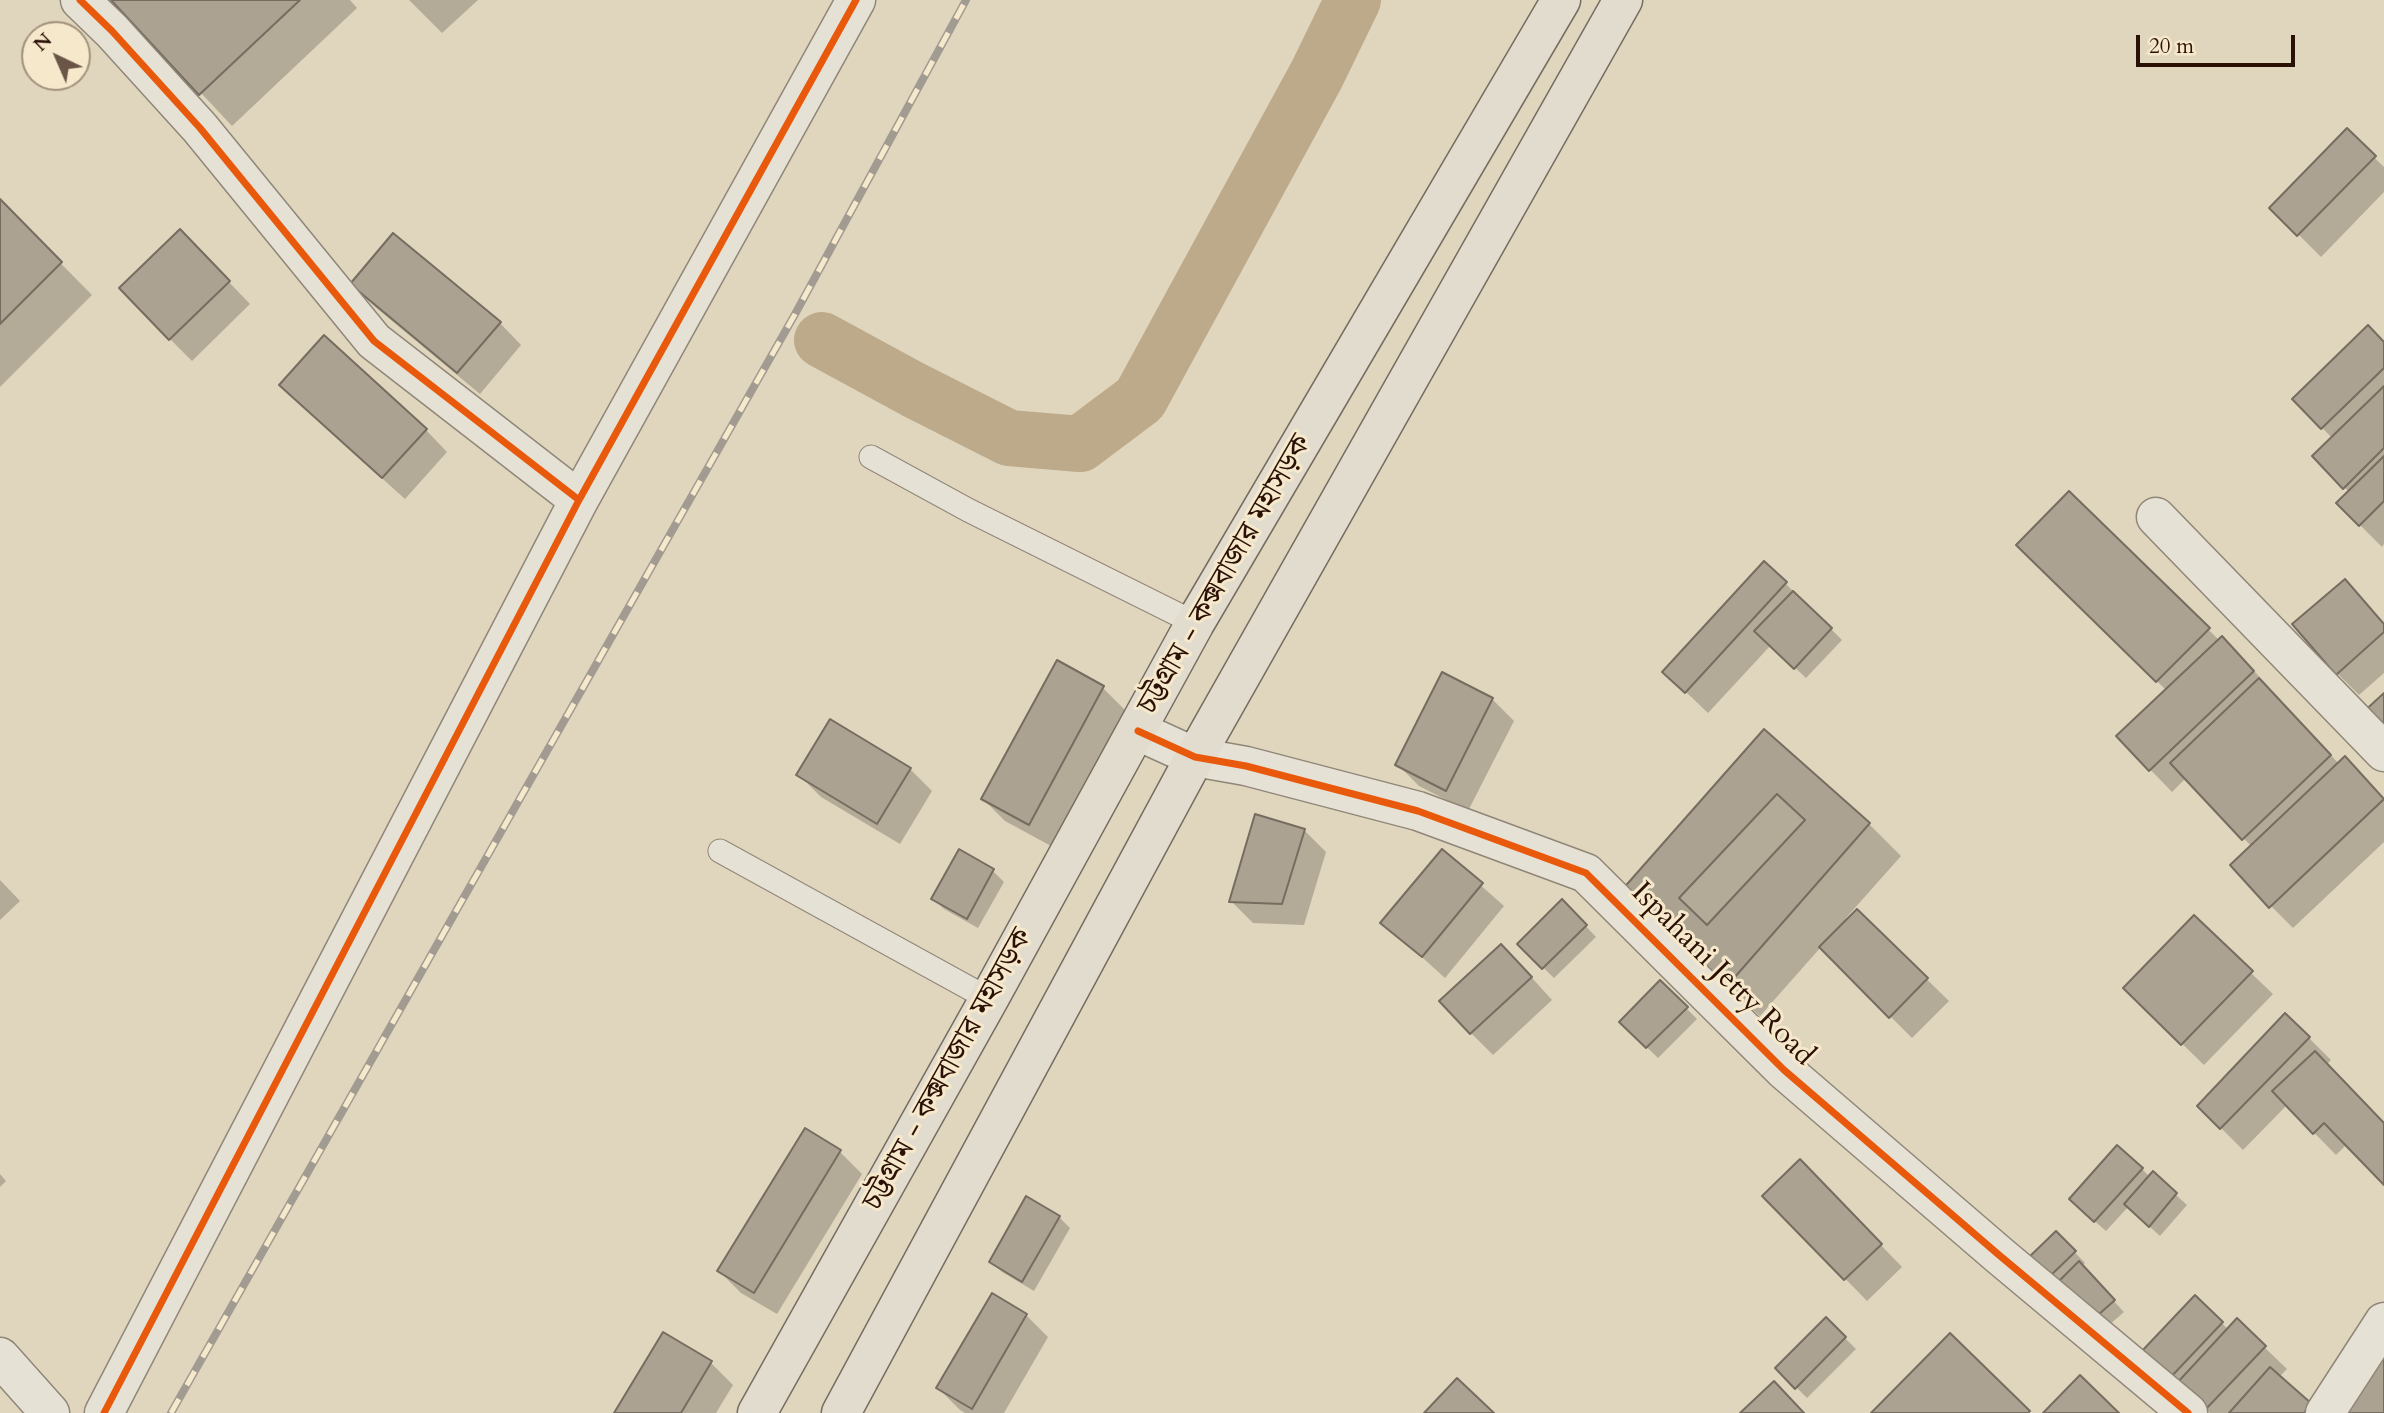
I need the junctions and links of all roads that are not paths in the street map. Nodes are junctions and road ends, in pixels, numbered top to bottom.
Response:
1 (80, 0) edge
2 (856, 0) edge
3 (1561, 0) edge
4 (1623, 0) edge
5 (870, 457) dead end
6 (579, 500) junction
7 (2156, 517) dead end
8 (1195, 623) junction
9 (1138, 731) junction
10 (2384, 752) edge
11 (1195, 757) junction
12 (720, 851) dead end
13 (989, 999) junction
14 (2384, 1322) edge
15 (0, 1357) edge
16 (50, 1413) edge
17 (104, 1413) edge
18 (757, 1413) edge
19 (841, 1413) edge
20 (2188, 1413) edge
21 (2325, 1413) edge

1 - 6 street
2 - 6 street
3 - 8 highway, চট্টগ্রাম - কক্সবাজার মহাসড়ক
4 - 11 highway, চট্টগ্রাম - কক্সবাজার মহাসড়ক
5 - 8 lane
6 - 17 street
7 - 10 street
8 - 9 highway, চট্টগ্রাম - কক্সবাজার মহাসড়ক
9 - 11 street, Ispahani Jetty Road
9 - 13 highway, চট্টগ্রাম - কক্সবাজার মহাসড়ক
11 - 19 highway, চট্টগ্রাম - কক্সবাজার মহাসড়ক
11 - 20 street, Ispahani Jetty Road
12 - 13 lane
13 - 18 highway, চট্টগ্রাম - কক্সবাজার মহাসড়ক
14 - 21 street
15 - 16 street

